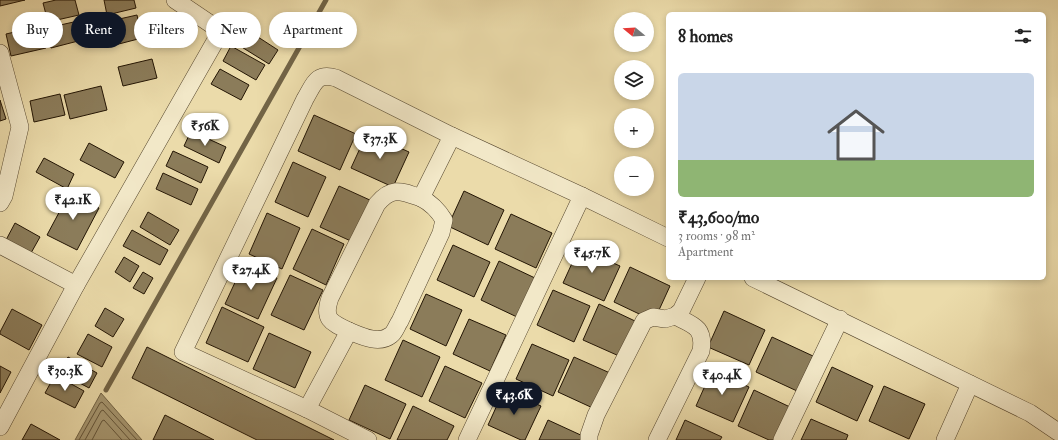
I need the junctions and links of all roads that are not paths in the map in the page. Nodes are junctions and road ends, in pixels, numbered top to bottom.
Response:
1 (175, 0) edge
2 (0, 53) edge
3 (452, 136) junction
4 (582, 196) junction
5 (421, 198) junction
6 (0, 203) edge
7 (666, 237) edge
8 (0, 245) edge
9 (696, 280) edge
10 (756, 280) edge
11 (76, 285) junction
12 (675, 316) junction
13 (840, 319) junction
14 (349, 331) junction
15 (970, 384) junction
16 (307, 410) junction
17 (0, 427) edge
18 (1058, 432) edge
19 (359, 438) edge
20 (467, 440) edge
21 (590, 440) edge
22 (657, 440) edge
23 (782, 440) edge
24 (945, 440) edge

1 - 11 street
2 - 6 street
3 - 4 street
3 - 5 street
3 - 16 street
4 - 7 street
4 - 20 street
5 - 14 street
5 - 14 street
8 - 11 street
9 - 12 street
10 - 13 street
11 - 17 street
12 - 21 street
12 - 22 street
13 - 15 street
13 - 23 street
14 - 16 street
15 - 18 street
15 - 24 street
16 - 19 street

